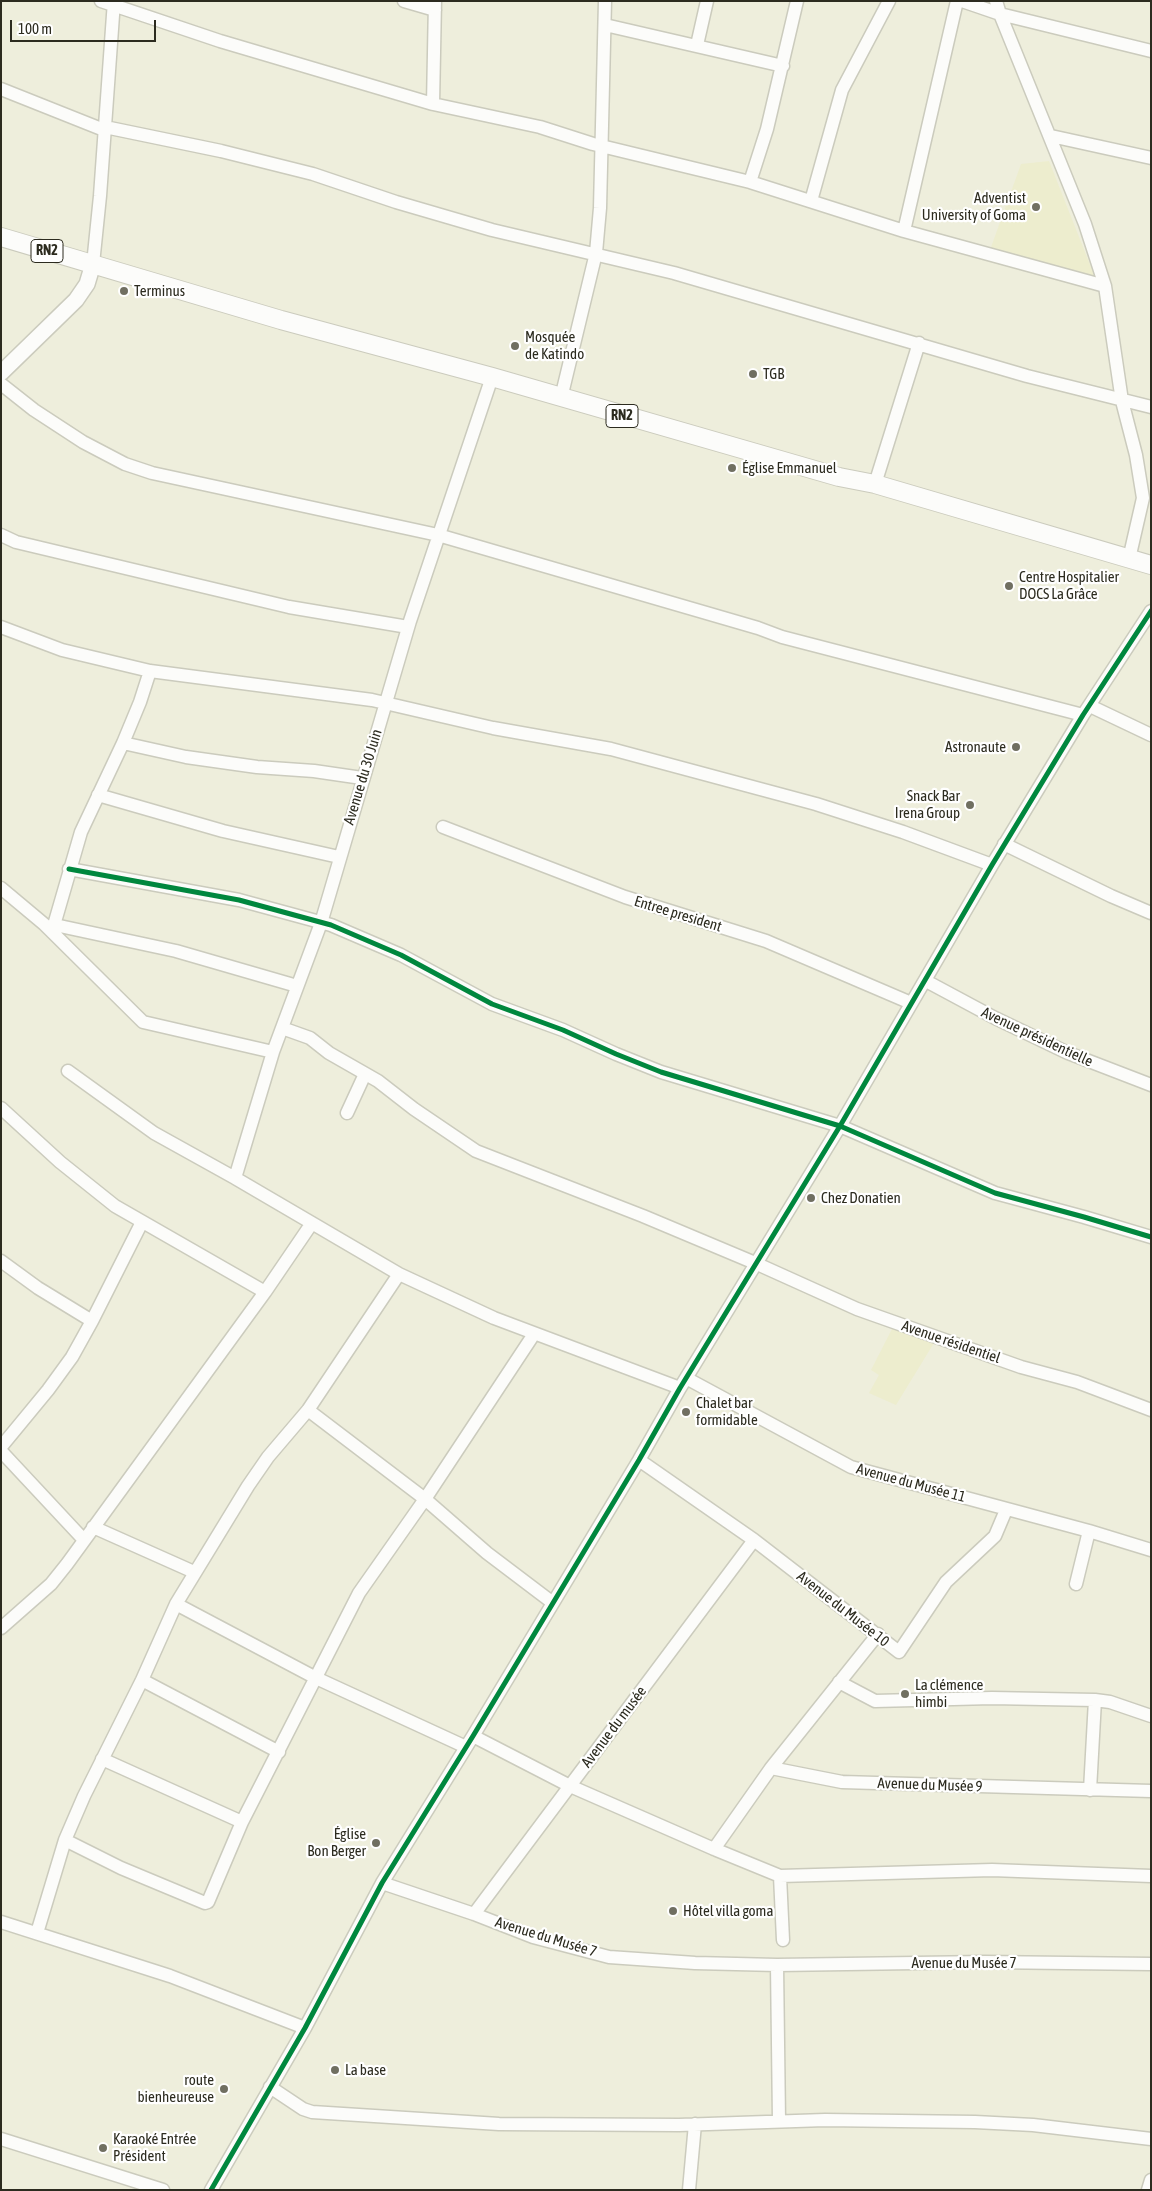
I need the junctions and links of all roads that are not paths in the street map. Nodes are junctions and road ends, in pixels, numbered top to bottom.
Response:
1 (404, 1) edge
2 (605, 1) edge
3 (707, 1) edge
4 (798, 1) edge
5 (889, 1) edge
6 (957, 1) edge
7 (962, 1) edge
8 (996, 1) edge
9 (110, 2) edge
10 (435, 6) edge
11 (1000, 14) junction
12 (605, 25) junction
13 (697, 45) junction
14 (1151, 51) edge
15 (782, 66) junction
16 (1, 89) edge
17 (433, 104) junction
18 (104, 129) junction
19 (1051, 136) junction
20 (600, 146) junction
21 (1151, 158) edge
22 (750, 182) junction
23 (811, 201) junction
24 (904, 231) junction
25 (1, 237) edge
26 (596, 253) junction
27 (93, 264) junction
28 (1105, 286) junction
29 (919, 343) junction
30 (1, 372) edge
31 (492, 377) junction
32 (1, 384) edge
33 (561, 398) junction
34 (1122, 401) junction
35 (1151, 407) edge
36 (875, 484) junction
37 (1147, 495) edge
38 (1, 535) edge
39 (438, 535) junction
40 (1129, 559) junction
41 (1151, 565) edge
42 (1151, 611) edge
43 (1, 627) edge
44 (408, 627) junction
45 (150, 671) junction
46 (386, 703) junction
47 (1086, 710) junction
48 (1151, 735) edge
49 (123, 743) junction
50 (362, 778) junction
51 (98, 795) junction
52 (443, 827) dead end
53 (1004, 844) junction
54 (339, 856) junction
55 (992, 865) junction
56 (69, 869) junction
57 (1, 888) edge
58 (1151, 913) edge
59 (321, 923) junction
60 (54, 929) junction
61 (926, 981) junction
62 (297, 986) junction
63 (911, 1003) junction
64 (282, 1028) junction
65 (273, 1052) junction
66 (68, 1071) dead end
67 (366, 1074) junction
68 (1151, 1085) edge
69 (1, 1108) edge
70 (347, 1113) dead end
71 (840, 1126) junction
72 (235, 1178) junction
73 (142, 1222) junction
74 (312, 1223) junction
75 (1151, 1237) edge
76 (1, 1261) edge
77 (755, 1263) junction
78 (399, 1274) junction
79 (265, 1292) junction
80 (92, 1321) junction
81 (534, 1334) junction
82 (683, 1383) junction
83 (308, 1410) junction
84 (1151, 1410) edge
85 (1, 1447) edge
86 (1, 1451) edge
87 (639, 1460) junction
88 (425, 1500) junction
89 (1006, 1510) junction
90 (93, 1527) junction
91 (1089, 1531) junction
92 (84, 1540) junction
93 (754, 1540) junction
94 (1151, 1550) edge
95 (194, 1572) junction
96 (1076, 1584) dead end
97 (553, 1603) junction
98 (176, 1604) junction
99 (1, 1628) edge
100 (878, 1634) junction
101 (316, 1678) junction
102 (142, 1680) junction
103 (839, 1682) junction
104 (1095, 1700) junction
105 (1151, 1716) edge
106 (474, 1736) junction
107 (466, 1747) junction
108 (279, 1752) junction
109 (102, 1759) junction
110 (771, 1768) junction
111 (570, 1786) junction
112 (1090, 1790) junction
113 (1151, 1791) edge
114 (242, 1822) junction
115 (66, 1840) junction
116 (714, 1850) junction
117 (780, 1876) junction
118 (1151, 1876) edge
119 (382, 1883) junction
120 (474, 1914) junction
121 (1, 1922) edge
122 (37, 1933) junction
123 (783, 1940) dead end
124 (1151, 1964) edge
125 (777, 1965) junction
126 (305, 2028) junction
127 (270, 2087) junction
128 (780, 2121) junction
129 (695, 2124) junction
130 (1, 2139) edge
131 (1151, 2139) edge
132 (1151, 2180) edge
133 (163, 2190) edge
134 (211, 2190) edge
135 (689, 2190) edge
136 (1148, 2190) edge

1 - 10 street
2 - 12 street
3 - 13 street
4 - 15 street
5 - 23 street
6 - 24 street
7 - 11 street
8 - 11 street
9 - 17 street
9 - 18 street
10 - 17 street
11 - 14 street
11 - 19 street
12 - 13 street
12 - 20 street
13 - 15 street
15 - 22 street
16 - 18 street
17 - 20 street
18 - 26 street
18 - 27 street
19 - 21 street
19 - 28 street
20 - 22 street
20 - 26 street
22 - 23 street
23 - 24 street
24 - 28 street
25 - 27 highway, RN2
26 - 29 street
26 - 33 street
27 - 30 main road
27 - 31 highway, RN2
28 - 34 street
29 - 34 street
29 - 36 street
31 - 33 highway, RN2
31 - 39 street, Avenue du 30 Juin
32 - 39 street
33 - 36 highway, RN2
34 - 35 street
34 - 37 street
36 - 40 highway, RN2
37 - 40 street
38 - 44 street
39 - 44 street, Avenue du 30 Juin
39 - 47 street
40 - 41 highway, RN2
42 - 47 street
43 - 45 street
44 - 46 street, Avenue du 30 Juin
45 - 46 street
45 - 49 street
46 - 50 street, Avenue du 30 Juin
46 - 55 street
47 - 48 street
47 - 53 street
49 - 50 street
49 - 51 street
50 - 54 street, Avenue du 30 Juin
51 - 54 street
51 - 56 street
52 - 63 street, Entree president
53 - 55 street
53 - 58 street
54 - 59 street, Avenue du 30 Juin
55 - 61 street
56 - 59 street
56 - 60 street
57 - 60 street
59 - 62 street, Avenue du 30 Juin
59 - 71 street
60 - 62 street
60 - 65 street
61 - 63 street
61 - 68 street, Avenue présidentielle
62 - 64 street, Avenue du 30 Juin
63 - 71 street
64 - 65 street, Avenue du 30 Juin
64 - 67 street, Avenue résidentiel
65 - 72 street, Avenue du 30 Juin
66 - 72 street, Avenue du Musée 11
67 - 70 street
67 - 77 street, Avenue résidentiel
69 - 73 street
71 - 75 street
71 - 77 street
72 - 74 street, Avenue du Musée 11
73 - 79 street
73 - 80 street
74 - 78 street, Avenue du Musée 11
74 - 79 street
76 - 80 street
77 - 82 street
77 - 84 street, Avenue résidentiel
78 - 81 street, Avenue du Musée 11
78 - 83 street
79 - 90 street
80 - 85 street
81 - 82 street, Avenue du Musée 11
81 - 88 street
82 - 87 street
82 - 89 street, Avenue du Musée 11
83 - 88 street
83 - 95 street
86 - 92 street
87 - 93 street, Avenue du Musée 10
87 - 97 street
88 - 97 street
88 - 101 street
89 - 91 street, Avenue du Musée 11
89 - 100 street, Avenue du Musée 10
90 - 92 street
90 - 95 street
91 - 94 street, Avenue du Musée 11
91 - 96 street
92 - 99 street
93 - 100 street, Avenue du Musée 10
93 - 111 street, Avenue du musée
95 - 98 street
97 - 106 street
98 - 101 street
98 - 102 street
100 - 103 street
101 - 107 street
101 - 108 street
102 - 108 street
102 - 109 street
103 - 104 street
103 - 110 street
104 - 105 street
104 - 112 street
106 - 107 street
106 - 111 street
107 - 119 street
108 - 114 street
109 - 114 street
109 - 115 street
110 - 112 street, Avenue du Musée 9
110 - 116 street
111 - 116 street
111 - 120 street, Avenue du musée
112 - 113 street, Avenue du Musée 9
114 - 115 street
115 - 122 street
116 - 117 street
117 - 118 street
117 - 123 street
119 - 120 street, Avenue du Musée 7
119 - 126 street
120 - 125 street, Avenue du Musée 7
121 - 122 street
122 - 126 street
124 - 125 street, Avenue du Musée 7
125 - 128 street
126 - 127 street
127 - 129 street
127 - 134 street
128 - 129 street
128 - 131 street
129 - 135 street
130 - 133 street
132 - 136 street

